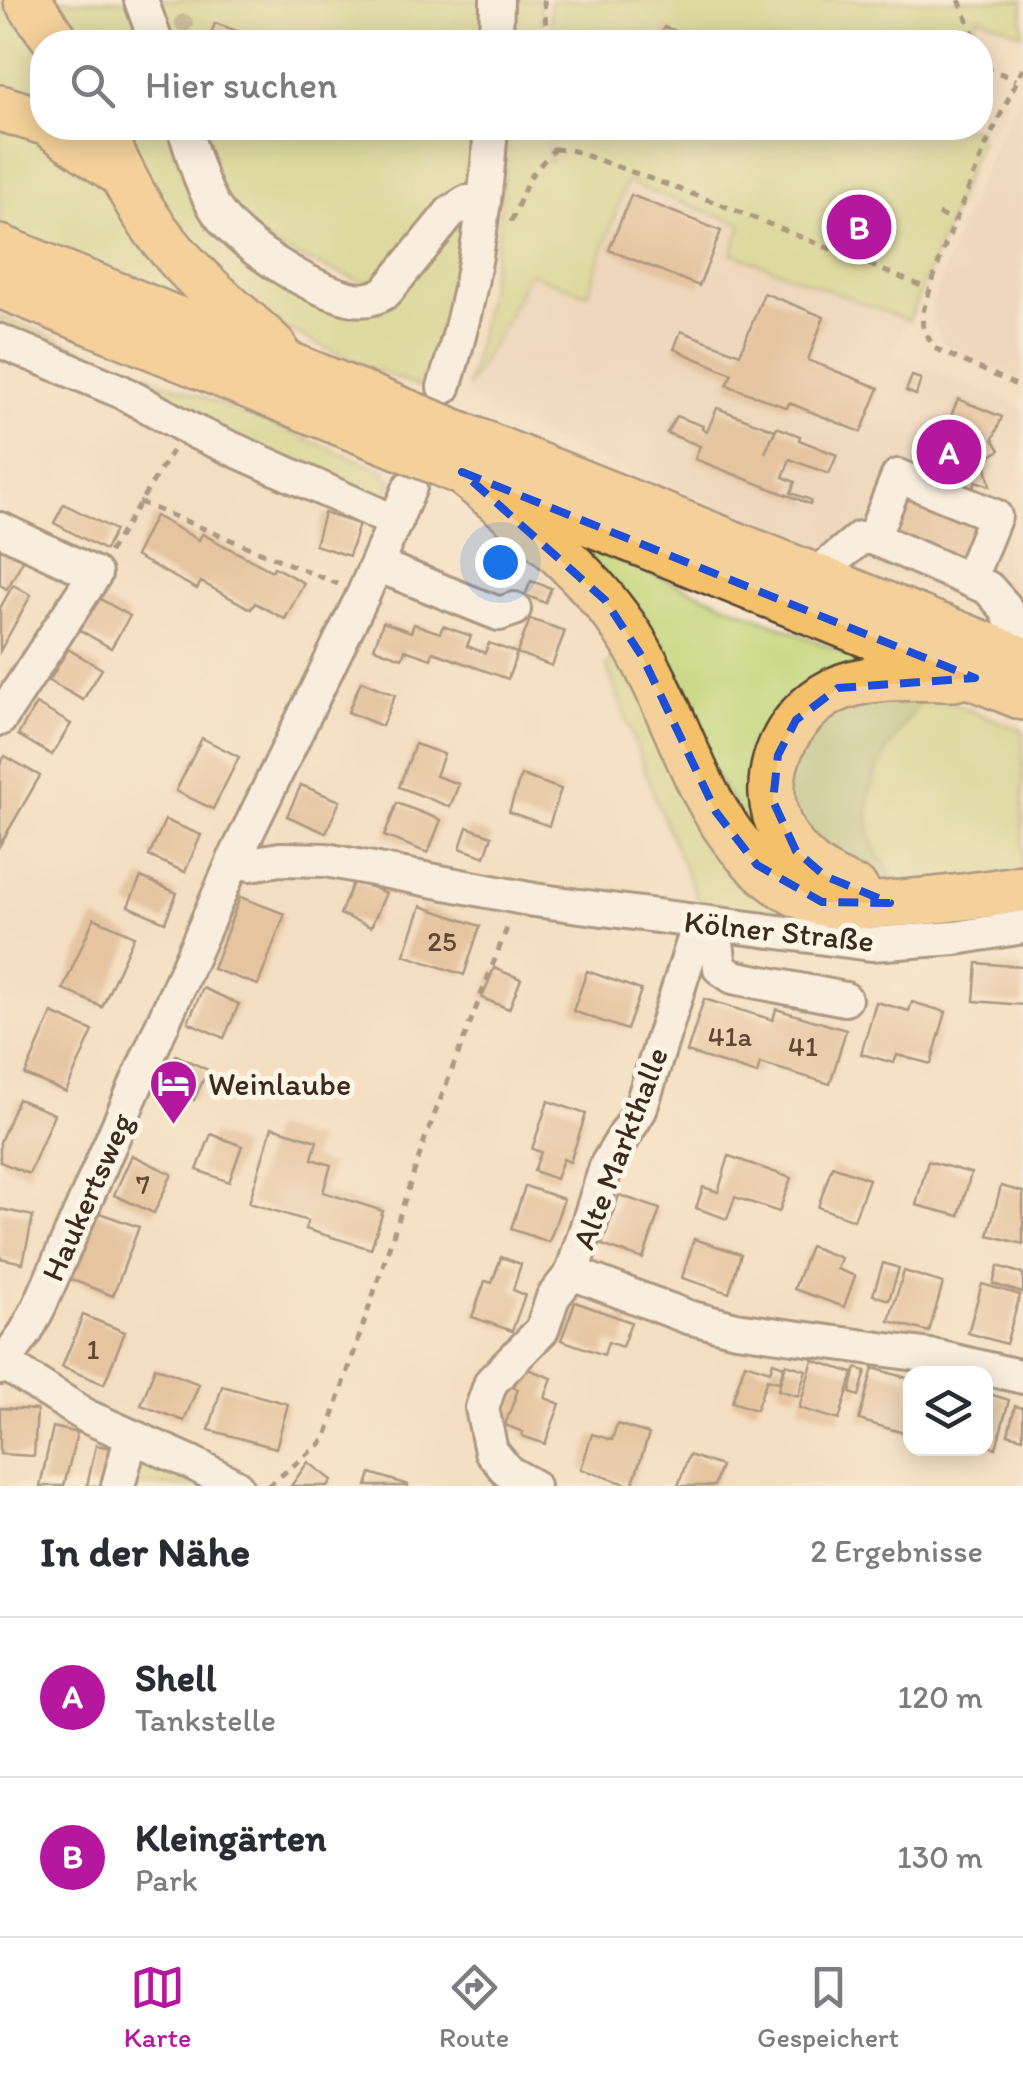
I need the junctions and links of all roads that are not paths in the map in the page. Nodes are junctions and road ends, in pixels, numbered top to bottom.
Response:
1 (27, 0) edge
2 (141, 0) edge
3 (497, 0) edge
4 (48, 30) edge
5 (152, 30) edge
6 (496, 30) edge
7 (0, 108) edge
8 (30, 117) edge
9 (77, 140) edge
10 (106, 140) edge
11 (188, 140) edge
12 (490, 140) edge
13 (123, 176) junction
14 (484, 202) junction
15 (0, 248) edge
16 (6, 290) edge
17 (0, 341) edge
18 (297, 368) junction
19 (444, 388) dead end
20 (405, 449) junction
21 (468, 456) junction
22 (881, 518) junction
23 (396, 522) junction
24 (0, 529) edge
25 (978, 557) junction
26 (816, 575) junction
27 (370, 580) junction
28 (514, 609) dead end
29 (1023, 650) edge
30 (1023, 660) edge
31 (975, 678) junction
32 (1023, 697) edge
33 (6, 698) edge
34 (234, 860) junction
35 (1023, 888) edge
36 (890, 903) junction
37 (707, 924) junction
38 (1023, 927) edge
39 (846, 999) dead end
40 (572, 1273) junction
41 (2, 1366) edge
42 (1023, 1378) edge
43 (131, 1438) junction
44 (118, 1486) edge
45 (236, 1486) edge
46 (533, 1486) edge

1 - 4 highway
2 - 5 street
3 - 6 street
7 - 8 highway
9 - 13 highway
10 - 13 highway
11 - 14 street
12 - 14 street
13 - 18 highway
14 - 19 street
15 - 18 highway
16 - 20 highway
17 - 23 street
18 - 20 highway
20 - 21 highway, bridge
20 - 23 street, Haukertsweg
21 - 26 highway
21 - 31 highway
21 - 36 highway
22 - 25 street
22 - 25 street
22 - 26 street
23 - 27 street, Haukertsweg
24 - 33 street
25 - 29 street
26 - 30 highway
27 - 28 street
27 - 34 street, Haukertsweg
31 - 32 highway
31 - 36 highway
34 - 37 street, Kölner Straße
34 - 41 street, Haukertsweg
35 - 36 highway
37 - 38 street, Kölner Straße
37 - 39 street
37 - 40 street, Alte Markthalle
40 - 42 street, Alte Markthalle
40 - 46 street
41 - 43 street
43 - 44 street
43 - 45 street

